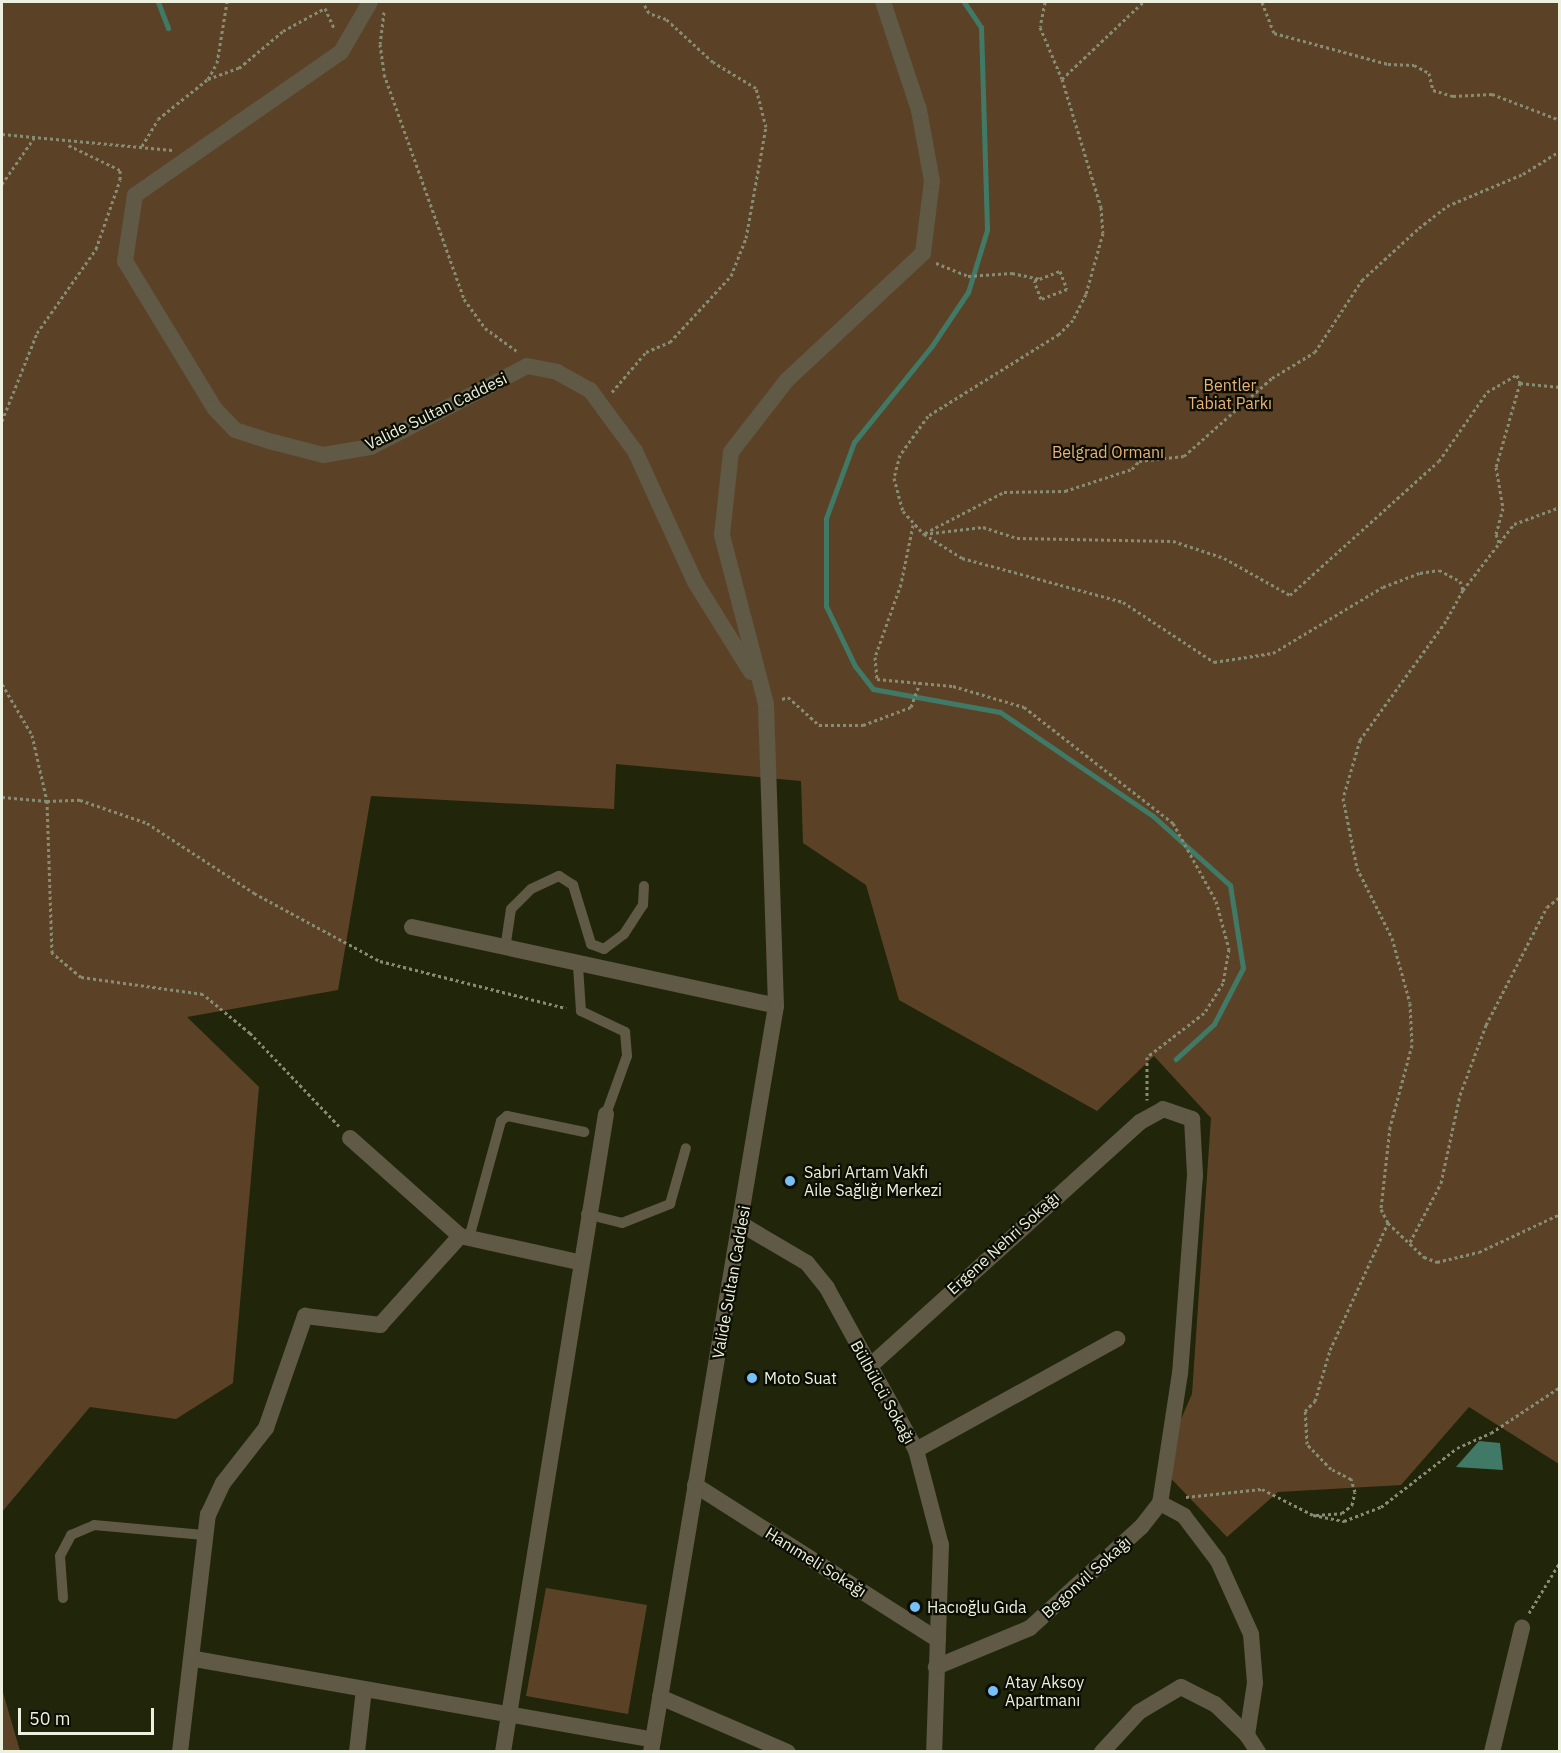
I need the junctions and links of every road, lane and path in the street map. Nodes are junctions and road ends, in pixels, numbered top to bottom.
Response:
1 (227, 2) edge
2 (370, 2) edge
3 (379, 2) edge
4 (644, 2) edge
5 (883, 2) edge
6 (1045, 2) edge
7 (1143, 2) edge
8 (1262, 2) edge
9 (341, 52) junction
10 (208, 79) junction
11 (1062, 79) junction
12 (1560, 120) edge
13 (2, 134) edge
14 (34, 138) junction
15 (66, 144) junction
16 (142, 146) junction
17 (1560, 151) edge
18 (185, 160) junction
19 (2, 184) edge
20 (954, 268) dead end
21 (1041, 279) junction
22 (534, 368) junction
23 (1520, 383) junction
24 (1560, 387) edge
25 (601, 404) junction
26 (2, 421) edge
27 (1560, 507) edge
28 (913, 524) junction
29 (924, 534) junction
30 (1500, 545) junction
31 (1463, 590) junction
32 (756, 680) junction
33 (920, 682) junction
34 (2, 684) edge
35 (766, 704) junction
36 (2, 796) edge
37 (47, 801) junction
38 (644, 886) dead end
39 (1560, 897) edge
40 (412, 927) dead end
41 (505, 949) junction
42 (604, 949) junction
43 (578, 966) junction
44 (603, 971) junction
45 (776, 1006) junction
46 (581, 1011) junction
47 (606, 1114) joint
48 (1146, 1119) junction
49 (584, 1132) dead end
50 (350, 1138) joint
51 (686, 1148) dead end
52 (586, 1214) junction
53 (1560, 1214) edge
54 (1388, 1223) junction
55 (741, 1224) junction
56 (465, 1237) junction
57 (1410, 1242) junction
58 (578, 1262) junction
59 (1117, 1339) dead end
60 (868, 1367) junction
61 (1560, 1387) edge
62 (916, 1450) junction
63 (695, 1485) junction
64 (1160, 1503) junction
65 (1313, 1515) junction
66 (204, 1535) junction
67 (1560, 1562) edge
68 (63, 1598) dead end
69 (1522, 1628) joint
70 (938, 1640) junction
71 (195, 1659) junction
72 (936, 1667) junction
73 (364, 1689) junction
74 (660, 1697) junction
75 (508, 1715) junction
76 (1247, 1736) junction
77 (652, 1746) edge
78 (180, 1752) edge
79 (357, 1752) edge
80 (503, 1752) edge
81 (788, 1752) edge
82 (934, 1752) edge
83 (1102, 1752) edge
84 (1258, 1752) edge
85 (1492, 1752) edge

1 - 10 path
2 - 9 street, Valide Sultan Caddesi
3 - 22 path
4 - 25 path
5 - 32 street
6 - 11 path
7 - 11 path
8 - 12 path
9 - 10 path
9 - 18 street, Valide Sultan Caddesi
10 - 16 path
11 - 28 path
13 - 14 path
14 - 15 path
14 - 19 path
15 - 16 path
15 - 26 path
16 - 18 path
17 - 29 path
18 - 22 street, Valide Sultan Caddesi
20 - 21 path
21 - 21 path
22 - 25 street
23 - 24 path
23 - 29 path
23 - 30 path
25 - 32 street
27 - 30 path
28 - 29 path
28 - 33 path
29 - 31 path
30 - 31 path
31 - 54 path
32 - 35 street, Valide Sultan Caddesi
33 - 35 path
33 - 48 path
34 - 37 path
35 - 45 street, Valide Sultan Caddesi
36 - 37 path
37 - 46 path
37 - 50 path
38 - 42 lane
39 - 57 path
40 - 41 street
41 - 42 lane
41 - 43 street
42 - 44 lane
43 - 44 street
43 - 46 lane
44 - 45 street
45 - 55 street, Valide Sultan Caddesi
46 - 47 lane
47 - 52 street
48 - 60 street, Ergene Nehri Sokağı
48 - 64 street
49 - 56 lane
50 - 56 street
51 - 52 lane
52 - 58 street
53 - 57 path
54 - 57 path
54 - 65 path
55 - 60 street, Bülbülcü Sokağı
55 - 63 street, Valide Sultan Caddesi
56 - 58 street
56 - 66 street
58 - 75 street
59 - 62 street
60 - 62 street, Bülbülcü Sokağı
61 - 65 path
62 - 70 street, Bülbülcü Sokağı
63 - 70 street, Hanımeli Sokağı
63 - 74 street, Valide Sultan Caddesi
64 - 65 path
64 - 72 street, Begonvil Sokağı
64 - 76 street
66 - 68 lane
66 - 71 street
67 - 69 path
69 - 85 street
70 - 72 street, Bülbülcü Sokağı
71 - 73 street
71 - 78 street
72 - 82 street, Bülbülcü Sokağı
73 - 75 street
73 - 79 street
74 - 77 street, Valide Sultan Caddesi
74 - 81 street
75 - 77 street
75 - 80 street
76 - 83 street
76 - 84 street

